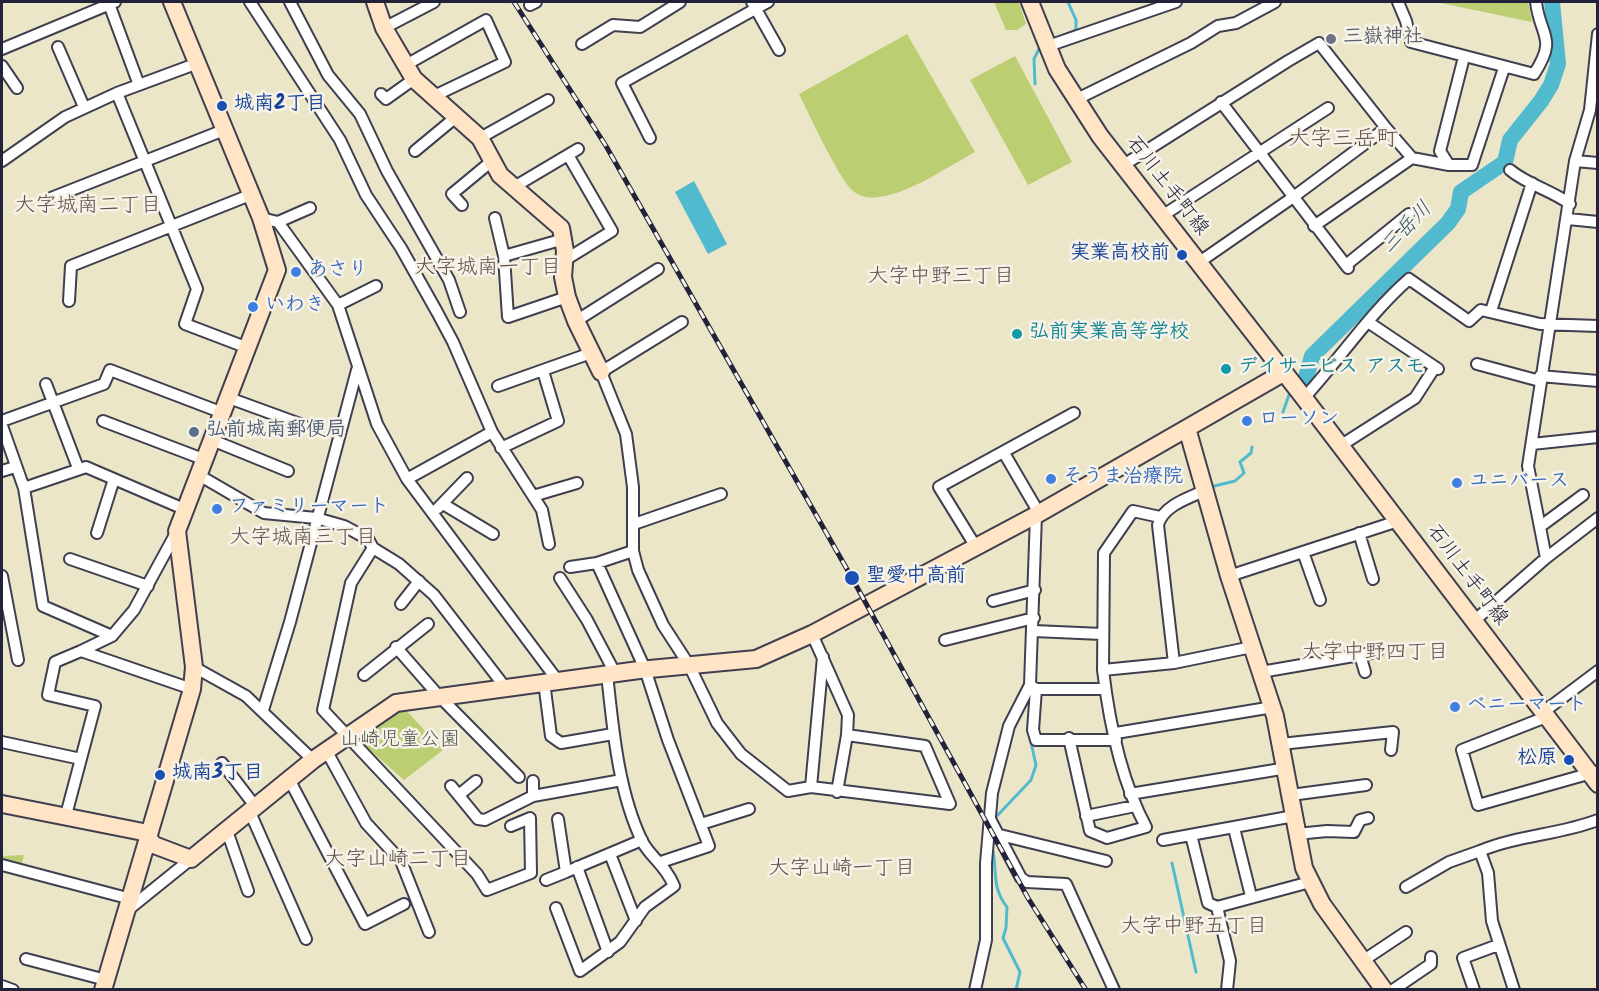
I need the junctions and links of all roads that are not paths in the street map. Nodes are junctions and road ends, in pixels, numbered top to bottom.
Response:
1 (172, 2) edge
2 (250, 2) edge
3 (290, 2) edge
4 (375, 2) edge
5 (434, 2) edge
6 (680, 2) edge
7 (768, 2) edge
8 (1030, 2) edge
9 (1176, 2) edge
10 (1275, 2) edge
11 (1398, 2) edge
12 (1536, 2) edge
13 (112, 3) edge
14 (754, 5) edge
15 (384, 28) junction
16 (1598, 34) edge
17 (582, 44) dead end
18 (1048, 46) junction
19 (58, 47) dead end
20 (2, 49) edge
21 (779, 50) dead end
22 (1464, 57) junction
23 (198, 63) junction
24 (2, 66) edge
25 (1504, 68) junction
26 (409, 72) junction
27 (1595, 83) edge
28 (139, 85) junction
29 (17, 88) dead end
30 (117, 93) junction
31 (381, 94) dead end
32 (432, 97) junction
33 (1075, 99) junction
34 (548, 100) dead end
35 (1221, 102) junction
36 (84, 107) junction
37 (1328, 108) dead end
38 (456, 117) junction
39 (1386, 128) junction
40 (224, 130) junction
41 (480, 138) junction
42 (650, 138) dead end
43 (578, 149) dead end
44 (415, 151) dead end
45 (1258, 153) junction
46 (568, 155) junction
47 (1412, 158) junction
48 (493, 160) junction
49 (2, 161) edge
50 (144, 161) junction
51 (1575, 161) junction
52 (1598, 163) edge
53 (1449, 165) junction
54 (1122, 166) junction
55 (1510, 170) dead end
56 (1532, 183) junction
57 (514, 187) junction
58 (250, 195) junction
59 (51, 198) dead end
60 (1292, 198) junction
61 (1570, 204) junction
62 (462, 206) dead end
63 (310, 208) dead end
64 (1409, 214) dead end
65 (1162, 216) junction
66 (261, 218) junction
67 (495, 218) dead end
68 (1568, 219) junction
69 (278, 222) junction
70 (1598, 222) edge
71 (1314, 226) junction
72 (171, 228) junction
73 (564, 238) junction
74 (504, 256) junction
75 (565, 260) junction
76 (1198, 263) junction
77 (658, 269) dead end
78 (376, 286) dead end
79 (567, 297) junction
80 (69, 301) dead end
81 (338, 305) junction
82 (1491, 311) junction
83 (460, 312) dead end
84 (576, 321) junction
85 (682, 322) dead end
86 (1368, 322) junction
87 (1550, 324) junction
88 (1598, 326) edge
89 (248, 348) junction
90 (591, 353) junction
91 (1477, 364) dead end
92 (357, 370) junction
93 (543, 371) junction
94 (602, 372) junction
95 (1540, 379) junction
96 (1598, 381) edge
97 (46, 384) dead end
98 (498, 386) dead end
99 (1295, 387) junction
100 (54, 403) junction
101 (226, 405) junction
102 (1074, 413) dead end
103 (103, 421) dead end
104 (2, 423) edge
105 (303, 424) dead end
106 (1187, 428) junction
107 (492, 432) junction
108 (1598, 437) edge
109 (212, 440) junction
110 (1532, 444) junction
111 (1340, 446) junction
112 (501, 448) junction
113 (1004, 453) junction
114 (15, 466) junction
115 (200, 466) junction
116 (78, 468) junction
117 (2, 471) edge
118 (288, 471) dead end
119 (467, 478) dead end
120 (114, 479) junction
121 (407, 479) junction
122 (577, 483) dead end
123 (24, 488) junction
124 (1204, 491) junction
125 (721, 494) dead end
126 (1583, 495) dead end
127 (533, 496) junction
128 (443, 504) junction
129 (184, 509) junction
130 (430, 514) junction
131 (1038, 514) junction
132 (1160, 517) junction
133 (316, 518) junction
134 (1598, 518) edge
135 (1398, 521) junction
136 (634, 524) junction
137 (1541, 526) junction
138 (177, 531) junction
139 (97, 533) dead end
140 (1359, 533) junction
141 (493, 534) dead end
142 (549, 544) dead end
143 (976, 547) junction
144 (373, 548) junction
145 (633, 551) junction
146 (1304, 552) junction
147 (1546, 558) junction
148 (70, 559) dead end
149 (597, 563) junction
150 (570, 567) dead end
151 (2, 576) edge
152 (1229, 576) junction
153 (560, 578) dead end
154 (1373, 579) dead end
155 (419, 580) junction
156 (148, 586) junction
157 (1035, 590) junction
158 (1320, 600) dead end
159 (993, 601) dead end
160 (401, 604) dead end
161 (1034, 618) junction
162 (1474, 621) junction
163 (428, 624) dead end
164 (1034, 631) junction
165 (812, 634) junction
166 (1102, 634) junction
167 (112, 636) junction
168 (945, 640) dead end
169 (396, 647) junction
170 (1252, 647) junction
171 (81, 651) junction
172 (1377, 652) dead end
173 (1360, 655) junction
174 (823, 657) junction
175 (18, 660) dead end
176 (1174, 663) junction
177 (689, 665) junction
178 (194, 667) junction
179 (645, 669) junction
180 (1103, 670) junction
181 (1598, 671) edge
182 (1260, 672) junction
183 (1365, 672) dead end
184 (611, 674) junction
185 (364, 675) dead end
186 (551, 682) junction
187 (505, 687) junction
188 (1033, 687) junction
189 (1105, 688) junction
190 (192, 689) junction
191 (438, 695) junction
192 (1273, 707) junction
193 (263, 710) junction
194 (1544, 715) junction
195 (613, 734) junction
196 (346, 735) junction
197 (848, 735) junction
198 (1116, 736) junction
199 (1069, 738) junction
200 (2, 742) edge
201 (1281, 744) junction
202 (1390, 750) dead end
203 (319, 755) junction
204 (81, 759) junction
205 (222, 763) dead end
206 (1287, 768) junction
207 (519, 777) dead end
208 (1595, 777) edge
209 (289, 779) junction
210 (622, 780) junction
211 (476, 781) dead end
212 (533, 781) dead end
213 (1366, 785) dead end
214 (451, 786) dead end
215 (811, 787) junction
216 (837, 792) junction
217 (460, 794) junction
218 (1130, 794) junction
219 (1291, 795) junction
220 (533, 796) junction
221 (2, 804) edge
222 (1135, 806) junction
223 (252, 808) junction
224 (749, 809) dead end
225 (66, 815) junction
226 (1086, 816) junction
227 (1294, 816) junction
228 (1368, 818) dead end
229 (558, 819) dead end
230 (990, 819) junction
231 (1598, 820) edge
232 (701, 824) junction
233 (511, 826) dead end
234 (226, 828) junction
235 (1234, 828) junction
236 (1297, 834) junction
237 (1000, 835) junction
238 (1191, 835) junction
239 (148, 839) junction
240 (642, 840) junction
241 (1163, 840) dead end
242 (1480, 851) junction
243 (610, 854) junction
244 (191, 859) junction
245 (1106, 861) dead end
246 (661, 862) junction
247 (2, 865) edge
248 (578, 867) junction
249 (566, 872) junction
250 (546, 880) dead end
251 (1310, 882) junction
252 (1406, 887) dead end
253 (248, 891) dead end
254 (1251, 896) junction
255 (404, 904) dead end
256 (128, 905) junction
257 (1217, 907) junction
258 (556, 908) dead end
259 (636, 921) junction
260 (429, 932) dead end
261 (1406, 932) dead end
262 (306, 939) dead end
263 (1498, 945) junction
264 (608, 952) junction
265 (1431, 957) dead end
266 (26, 959) dead end
267 (1364, 960) junction
268 (105, 985) edge
269 (2, 986) edge
270 (13, 990) edge
271 (975, 990) edge
272 (1114, 990) edge
273 (1227, 990) edge
274 (1384, 990) edge
275 (1393, 990) edge
276 (1474, 990) edge
277 (1514, 990) edge

1 - 23 street
2 - 107 street
3 - 83 street
4 - 15 street
5 - 15 street
6 - 17 street
7 - 14 street
8 - 18 street, 石川土手町線
9 - 18 street
10 - 33 street
11 - 22 street
12 - 25 street
13 - 20 street
13 - 28 street
14 - 21 street
14 - 42 street
15 - 26 street
16 - 27 street
18 - 33 street, 石川土手町線
19 - 36 street
22 - 25 street
22 - 53 street
23 - 28 street
23 - 40 street
24 - 29 street
25 - 53 street
26 - 31 street
26 - 32 street
26 - 32 street
27 - 51 street
28 - 30 street
30 - 36 street
30 - 50 street
32 - 38 street
33 - 54 street, 石川土手町線
34 - 41 street
35 - 39 street
35 - 45 street
35 - 54 street
36 - 49 street
37 - 45 street
38 - 41 street
38 - 44 street
39 - 47 street
39 - 60 street
40 - 50 street
40 - 58 street
41 - 48 street
43 - 46 street
45 - 60 street
45 - 65 street
46 - 57 street
46 - 75 street
47 - 53 street
47 - 71 street
48 - 57 street
48 - 62 street
50 - 59 street
50 - 72 street
51 - 52 street
51 - 61 street
54 - 65 street, 石川土手町線
55 - 56 street
56 - 61 street
56 - 82 street
57 - 73 street
58 - 66 street
58 - 72 street
60 - 71 street
60 - 76 street
61 - 68 street
63 - 69 street
64 - 71 street
65 - 76 street, 石川土手町線
66 - 69 street
66 - 89 street
67 - 74 street
68 - 70 street
68 - 87 street
69 - 81 street
72 - 80 street
72 - 89 street
73 - 74 street
73 - 75 street
74 - 79 street
75 - 79 street
76 - 99 street, 石川土手町線
77 - 84 street
78 - 81 street
79 - 84 street
81 - 92 street
82 - 86 street
82 - 87 street
84 - 90 street
85 - 94 street
86 - 99 street
86 - 111 street
87 - 88 street
87 - 95 street
89 - 101 street
90 - 93 street
90 - 94 street
91 - 95 street
92 - 121 street
92 - 133 street
93 - 98 street
93 - 112 street
94 - 136 street
95 - 96 street
95 - 110 street
97 - 100 street
99 - 106 street
99 - 111 street, 石川土手町線
100 - 101 street
100 - 104 street
100 - 116 street
101 - 105 street
101 - 109 street
102 - 113 street
103 - 115 street
104 - 114 street
106 - 124 street
106 - 131 street
107 - 112 street
107 - 121 street
108 - 110 street
109 - 115 street
109 - 118 street
110 - 137 street
111 - 135 street, 石川土手町線
112 - 127 street
113 - 131 street
113 - 143 street
114 - 117 street
114 - 123 street
115 - 129 street
115 - 133 street
116 - 120 street
116 - 123 street
119 - 128 street
120 - 129 street
120 - 139 street
121 - 130 street
122 - 127 street
123 - 167 street
124 - 132 street
124 - 152 street
125 - 136 street
126 - 137 street
127 - 142 street
128 - 130 street
128 - 141 street
129 - 138 street
130 - 186 street
131 - 143 street
131 - 157 street
132 - 166 street
132 - 176 street
133 - 144 street
133 - 193 street
134 - 147 street
135 - 140 street
135 - 162 street, 石川土手町線
136 - 145 street
137 - 147 street
138 - 156 street
138 - 178 street
140 - 146 street
140 - 154 street
143 - 165 street
144 - 155 street
144 - 196 street
145 - 149 street
145 - 177 street
146 - 152 street
146 - 158 street
147 - 162 street
148 - 156 street
149 - 150 street
149 - 179 street
151 - 175 street
152 - 170 street
153 - 184 street
155 - 160 street
155 - 187 street
156 - 167 street
157 - 159 street
157 - 161 street
161 - 164 street
161 - 168 street
162 - 194 street, 石川土手町線
163 - 169 street
164 - 166 street
164 - 188 street
165 - 174 street
165 - 177 street
166 - 180 street
167 - 171 street
169 - 185 street
169 - 191 street
170 - 176 street
170 - 182 street
171 - 190 street
171 - 204 street
172 - 173 street
173 - 182 street
173 - 183 street
174 - 197 street
174 - 215 street
176 - 180 street
177 - 179 street
177 - 215 street
178 - 190 street
178 - 193 street
179 - 184 street
179 - 232 street
180 - 189 street
181 - 194 street
182 - 192 street
184 - 186 street
184 - 195 street
186 - 187 street
186 - 195 street
187 - 191 street
188 - 189 street
188 - 199 street
188 - 230 street
189 - 198 street
190 - 239 street
191 - 196 street
191 - 207 street
192 - 198 street
192 - 201 street
193 - 203 street
194 - 208 street, 石川土手町線
194 - 208 street
195 - 210 street
196 - 203 street
196 - 233 street
197 - 216 street
197 - 216 street
198 - 199 street
198 - 218 street
199 - 226 street
200 - 204 street
201 - 202 street
201 - 206 street
203 - 209 street
203 - 260 street
204 - 225 street
205 - 223 street
206 - 218 street
206 - 219 street
209 - 223 street
209 - 255 street
210 - 220 street
210 - 240 street
211 - 217 street
212 - 220 street
213 - 219 street
214 - 217 street
215 - 216 street
217 - 220 street
218 - 222 street
219 - 227 street
221 - 225 street
222 - 226 street
222 - 226 street
223 - 234 street
223 - 262 street
224 - 232 street
225 - 239 street
227 - 235 street
227 - 236 street
228 - 236 street
229 - 249 street
230 - 237 street
230 - 271 street
231 - 242 street
232 - 246 street
234 - 244 street
234 - 253 street
235 - 238 street
235 - 254 street
236 - 251 street
237 - 245 street
237 - 272 street
238 - 241 street
238 - 257 street
239 - 244 street
239 - 256 street
240 - 243 street
240 - 246 street
242 - 252 street
242 - 263 street
243 - 248 street
243 - 259 street
244 - 256 street
246 - 259 street
247 - 256 street
248 - 249 street
248 - 264 street
249 - 250 street
251 - 254 street
251 - 267 street
254 - 257 street
256 - 268 street
257 - 273 street
258 - 264 street
259 - 264 street
261 - 267 street
263 - 276 street
263 - 277 street
265 - 275 street
266 - 268 street
267 - 274 street
269 - 270 street

